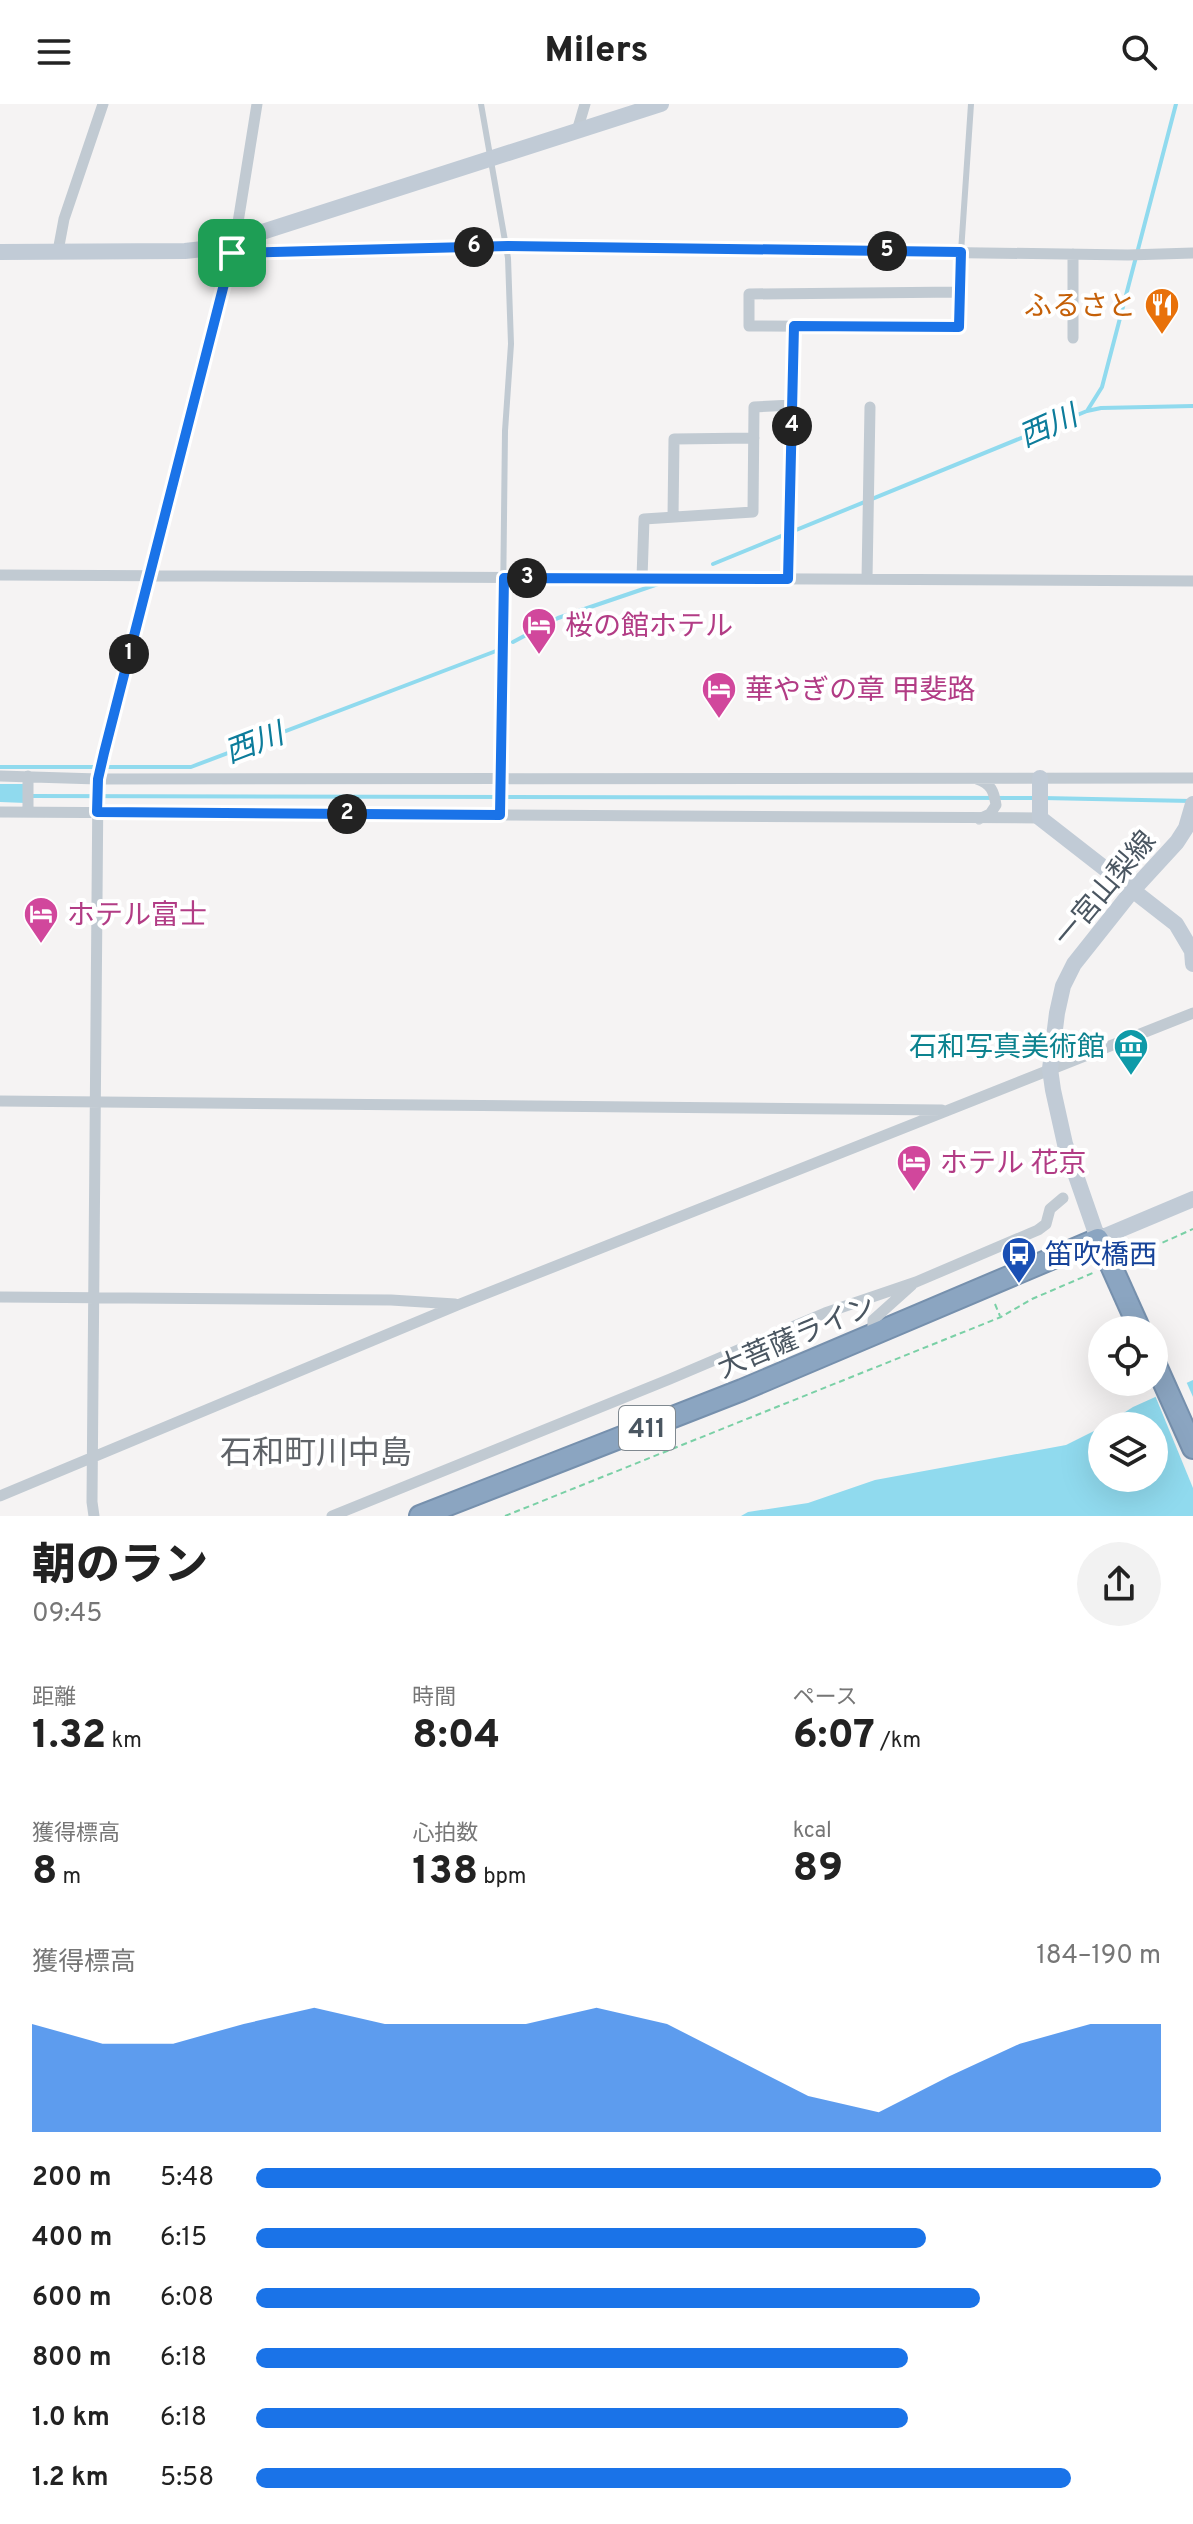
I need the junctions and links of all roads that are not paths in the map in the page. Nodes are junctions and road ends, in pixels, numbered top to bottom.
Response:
1 (103, 104) edge
2 (257, 104) edge
3 (481, 104) edge
4 (585, 104) edge
5 (661, 104) edge
6 (971, 104) edge
7 (577, 131) junction
8 (491, 159) junction
9 (508, 246) junction
10 (234, 247) junction
11 (58, 251) junction
12 (0, 252) edge
13 (961, 252) junction
14 (1193, 253) edge
15 (1073, 254) junction
16 (960, 292) junction
17 (794, 326) junction
18 (1073, 338) dead end
19 (792, 405) junction
20 (870, 407) dead end
21 (754, 438) junction
22 (673, 517) junction
23 (0, 575) edge
24 (149, 576) junction
25 (504, 578) junction
26 (642, 578) junction
27 (788, 579) junction
28 (867, 579) junction
29 (1193, 581) edge
30 (0, 776) edge
31 (99, 778) junction
32 (501, 778) junction
33 (972, 778) junction
34 (1193, 778) edge
35 (29, 780) junction
36 (1040, 798) junction
37 (29, 808) junction
38 (98, 808) junction
39 (0, 812) edge
40 (1192, 813) edge
41 (500, 815) junction
42 (978, 819) junction
43 (1132, 891) junction
44 (1193, 964) edge
45 (1193, 1013) edge
46 (1050, 1069) junction
47 (0, 1101) edge
48 (95, 1103) junction
49 (950, 1110) junction
50 (1063, 1198) dead end
51 (1193, 1199) edge
52 (1098, 1239) junction
53 (916, 1282) junction
54 (0, 1297) edge
55 (94, 1297) junction
56 (460, 1304) junction
57 (1133, 1316) edge
58 (873, 1335) junction
59 (1168, 1392) edge
60 (1193, 1448) edge
61 (93, 1456) junction
62 (0, 1496) edge
63 (94, 1516) edge
64 (332, 1516) edge
65 (420, 1516) edge

1 - 11 street
2 - 10 street
3 - 8 lane
4 - 7 street
5 - 7 main road
6 - 13 lane
7 - 8 main road
8 - 9 lane
8 - 10 main road
9 - 10 street
9 - 13 street
9 - 25 lane
10 - 11 main road
10 - 24 street
11 - 12 main road
13 - 15 street
13 - 16 street
14 - 15 street
15 - 18 street
16 - 17 street
16 - 17 street
17 - 19 street
19 - 21 street
19 - 27 street
20 - 28 street
21 - 22 street
21 - 22 street
22 - 26 street
23 - 24 street
24 - 25 street
24 - 31 street
25 - 26 street
25 - 32 lane
26 - 27 street
27 - 28 street
28 - 29 street
30 - 35 street
31 - 32 street
31 - 35 street
31 - 38 street
32 - 33 street
32 - 41 street
33 - 36 street
33 - 42 street
34 - 36 street
35 - 37 street
36 - 42 street
36 - 43 main road
37 - 38 street
37 - 39 street
38 - 41 street
38 - 48 street
40 - 43 main road, 一宮山梨線
41 - 42 street
43 - 44 main road
43 - 46 main road, 一宮山梨線
45 - 46 street
46 - 49 street
46 - 52 main road, 一宮山梨線
47 - 48 street
48 - 49 street
48 - 55 street
49 - 56 street
50 - 53 street
51 - 52 main road
52 - 57 highway, bridge
52 - 58 highway, 大菩薩ライン / 411
53 - 58 street
53 - 64 street
54 - 55 street
55 - 56 street
55 - 61 street
56 - 61 street
58 - 65 highway, 大菩薩ライン / 411
59 - 60 highway
61 - 62 street
61 - 63 street

